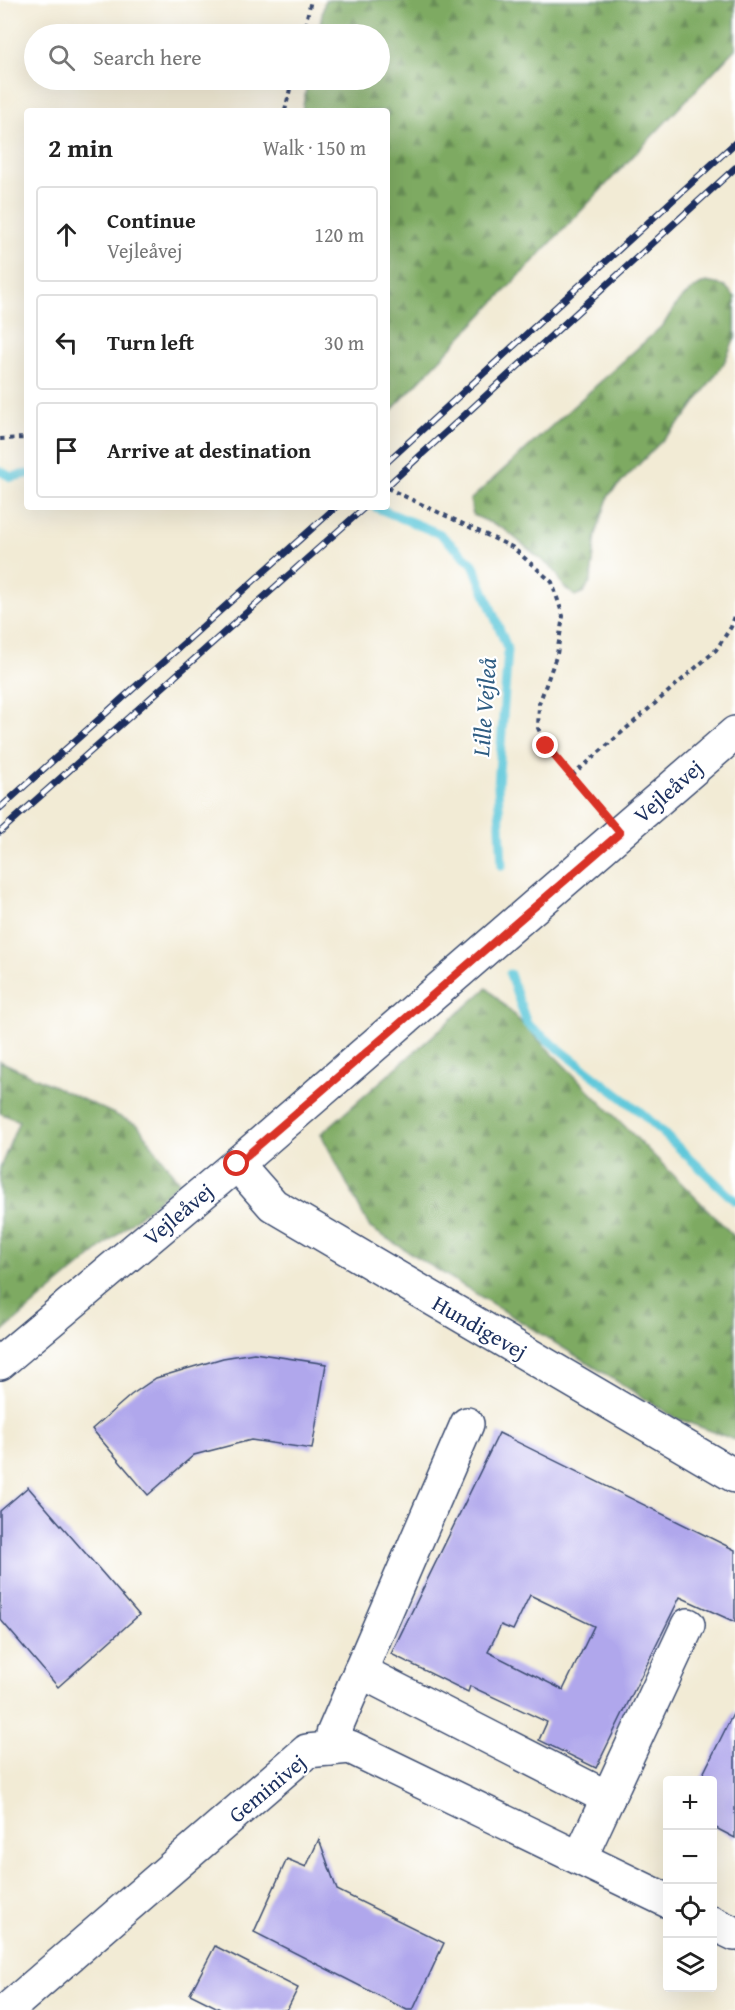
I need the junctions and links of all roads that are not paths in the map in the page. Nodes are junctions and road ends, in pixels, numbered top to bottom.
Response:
1 (735, 733) edge
2 (237, 1164) junction
3 (0, 1363) edge
4 (467, 1424) dead end
5 (735, 1476) edge
6 (688, 1624) dead end
7 (360, 1671) junction
8 (330, 1749) junction
9 (608, 1798) junction
10 (580, 1858) junction
11 (663, 1899) edge
12 (717, 1925) edge
13 (735, 1934) edge
14 (7, 2010) edge

1 - 2 street, Vejleåvej
2 - 3 street, Vejleåvej
2 - 5 street, Hundigevej
4 - 7 street
6 - 9 street
7 - 8 street
7 - 9 street
8 - 10 street, Geminivej
8 - 14 street, Geminivej
9 - 10 street
10 - 11 street, Geminivej
12 - 13 street

